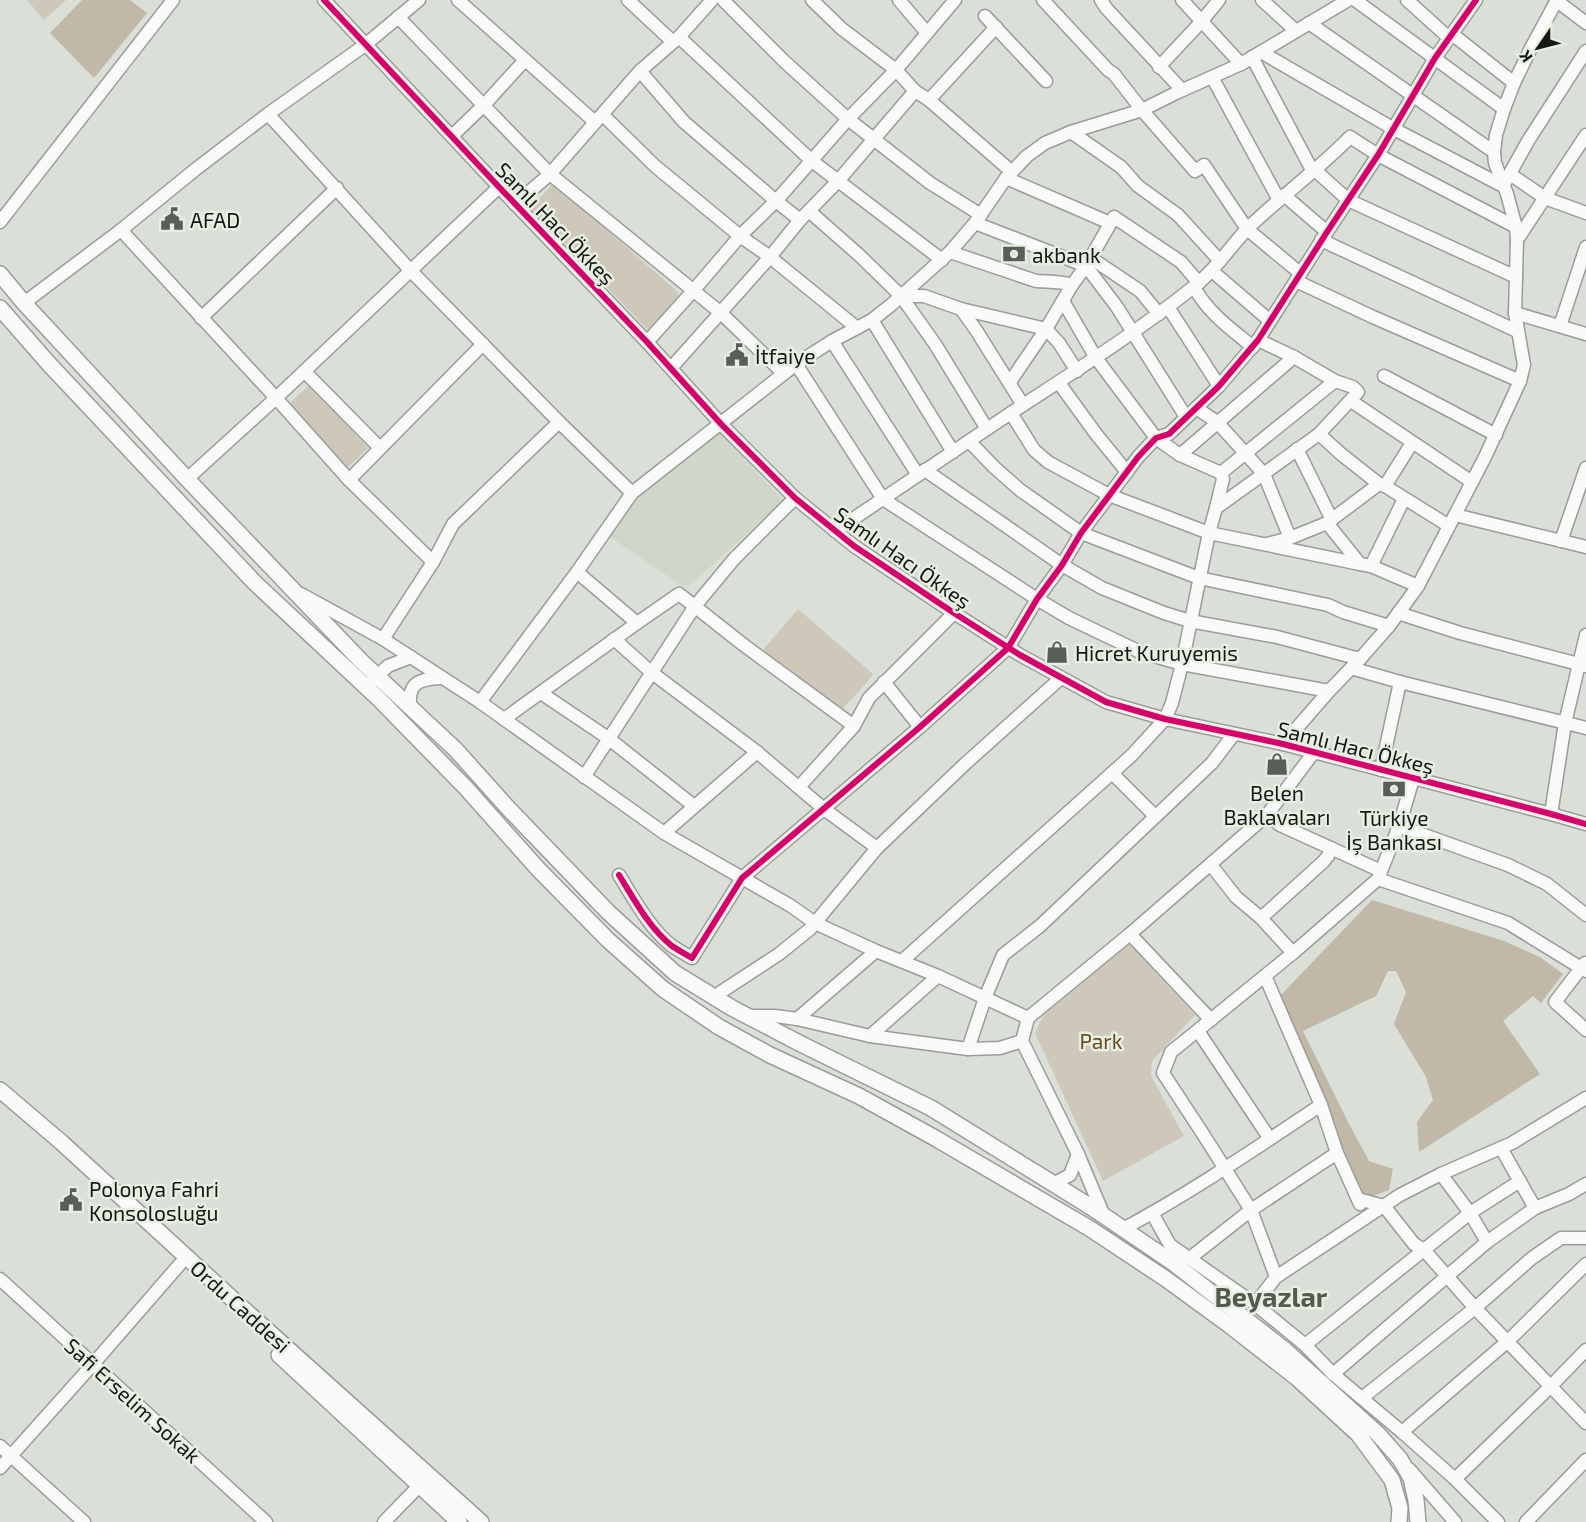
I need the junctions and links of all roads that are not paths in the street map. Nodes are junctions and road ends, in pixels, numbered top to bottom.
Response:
1 (173, 0) edge
2 (324, 0) edge
3 (419, 0) edge
4 (458, 0) edge
5 (628, 0) edge
6 (712, 0) edge
7 (723, 0) edge
8 (812, 0) edge
9 (899, 0) edge
10 (955, 0) edge
11 (1043, 0) edge
12 (1101, 0) edge
13 (1182, 0) edge
14 (1219, 0) edge
15 (1262, 0) edge
16 (1348, 0) edge
17 (1355, 0) edge
18 (1407, 0) edge
19 (1476, 0) edge
20 (1557, 0) edge
21 (985, 16) dead end
22 (398, 17) junction
23 (1201, 22) junction
24 (1309, 23) junction
25 (1586, 23) edge
26 (996, 27) junction
27 (1296, 31) junction
28 (927, 33) junction
29 (1451, 36) junction
30 (676, 39) junction
31 (366, 45) junction
32 (1586, 51) edge
33 (1256, 54) junction
34 (1435, 58) junction
35 (525, 60) junction
36 (1241, 64) junction
37 (1159, 67) junction
38 (896, 70) junction
39 (640, 71) junction
40 (1212, 77) junction
41 (1046, 81) dead end
42 (1514, 83) junction
43 (1182, 90) junction
44 (915, 91) junction
45 (1413, 96) junction
46 (929, 100) junction
47 (484, 105) junction
48 (1142, 110) junction
49 (1504, 110) junction
50 (268, 114) junction
51 (599, 119) junction
52 (848, 119) junction
53 (1394, 129) junction
54 (1071, 132) junction
55 (1586, 135) edge
56 (452, 136) junction
57 (874, 139) junction
58 (1494, 152) junction
59 (1378, 155) junction
60 (812, 161) junction
61 (1314, 171) junction
62 (550, 174) junction
63 (1510, 174) junction
64 (1009, 175) junction
65 (838, 181) junction
66 (1503, 186) junction
67 (499, 187) junction
68 (337, 188) junction
69 (1282, 198) junction
70 (1545, 198) junction
71 (1348, 200) junction
72 (776, 201) junction
73 (515, 204) junction
74 (1586, 213) edge
75 (805, 216) junction
76 (978, 219) junction
77 (0, 222) edge
78 (1110, 223) junction
79 (1516, 227) junction
80 (1247, 229) junction
81 (121, 230) junction
82 (740, 236) junction
83 (1324, 236) junction
84 (1517, 240) junction
85 (1586, 247) edge
86 (946, 256) junction
87 (770, 257) junction
88 (1089, 262) junction
89 (1216, 266) junction
90 (410, 270) junction
91 (0, 274) edge
92 (1516, 276) junction
93 (1298, 277) junction
94 (1072, 285) junction
95 (1196, 285) junction
96 (693, 291) junction
97 (901, 296) junction
98 (1063, 301) junction
99 (24, 303) junction
100 (0, 308) edge
101 (961, 309) junction
102 (1163, 310) junction
103 (721, 313) junction
104 (1515, 314) junction
105 (201, 318) junction
106 (872, 320) junction
107 (1270, 321) junction
108 (1560, 326) junction
109 (857, 328) junction
110 (1046, 329) junction
111 (1517, 331) junction
112 (1133, 333) junction
113 (1586, 334) edge
114 (832, 341) junction
115 (647, 342) junction
116 (483, 344) junction
117 (1256, 344) junction
118 (1294, 357) junction
119 (1096, 358) junction
120 (796, 364) junction
121 (671, 368) junction
122 (1077, 371) junction
123 (304, 372) junction
124 (783, 373) junction
125 (1384, 376) dead end
126 (1335, 381) junction
127 (1520, 381) junction
128 (1010, 382) junction
129 (1059, 383) junction
130 (1220, 386) junction
131 (276, 398) junction
132 (1351, 401) junction
133 (1023, 405) junction
134 (1196, 408) junction
135 (1011, 413) junction
136 (1186, 417) junction
137 (560, 422) junction
138 (1217, 423) junction
139 (721, 424) junction
140 (987, 429) junction
141 (1319, 434) junction
142 (1496, 435) junction
143 (1156, 438) junction
144 (969, 441) junction
145 (1412, 443) junction
146 (380, 448) junction
147 (1297, 449) junction
148 (954, 452) junction
149 (1246, 454) junction
150 (1180, 455) junction
151 (1586, 468) edge
152 (1127, 472) junction
153 (921, 473) junction
154 (1221, 473) junction
155 (1264, 474) junction
156 (187, 479) junction
157 (349, 480) junction
158 (1472, 482) junction
159 (1382, 485) junction
160 (632, 493) junction
161 (1109, 495) junction
162 (795, 498) junction
163 (883, 499) junction
164 (1404, 499) junction
165 (1216, 508) junction
166 (1455, 515) junction
167 (1330, 522) junction
168 (1449, 526) junction
169 (835, 531) junction
170 (1081, 533) junction
171 (1209, 533) junction
172 (1290, 538) junction
173 (1561, 541) junction
174 (1263, 545) junction
175 (1586, 547) edge
176 (433, 562) junction
177 (1062, 565) junction
178 (1365, 565) junction
179 (577, 572) junction
180 (1199, 578) junction
181 (1418, 586) junction
182 (293, 590) junction
183 (1036, 599) junction
184 (695, 606) junction
185 (954, 613) junction
186 (1398, 614) junction
187 (1190, 621) junction
188 (637, 623) junction
189 (1389, 626) junction
190 (1586, 635) edge
191 (383, 639) junction
192 (614, 639) junction
193 (1008, 648) junction
194 (411, 657) junction
195 (1182, 664) junction
196 (1356, 664) junction
197 (1583, 665) edge
198 (651, 672) junction
199 (441, 678) junction
200 (1061, 678) junction
201 (372, 681) junction
202 (884, 682) junction
203 (1400, 682) junction
204 (1329, 691) junction
205 (541, 693) junction
206 (480, 702) junction
207 (410, 706) junction
208 (1165, 719) junction
209 (504, 720) junction
210 (1565, 723) junction
211 (854, 726) junction
212 (920, 727) junction
213 (1586, 728) edge
214 (1234, 734) junction
215 (608, 738) junction
216 (1282, 744) junction
217 (757, 752) junction
218 (1314, 752) junction
219 (1381, 770) junction
220 (1112, 773) junction
221 (584, 777) junction
222 (1413, 779) junction
223 (799, 788) junction
224 (694, 806) junction
225 (824, 809) junction
226 (1551, 814) junction
227 (1267, 815) junction
228 (1155, 816) junction
229 (1586, 825) edge
230 (1399, 826) junction
231 (664, 833) junction
232 (877, 848) junction
233 (1330, 848) junction
234 (1211, 865) junction
235 (619, 875) dead end
236 (1380, 875) junction
237 (742, 878) junction
238 (1586, 915) edge
239 (1261, 918) junction
240 (815, 923) junction
241 (1130, 934) junction
242 (876, 951) junction
243 (1293, 953) junction
244 (902, 961) junction
245 (1585, 967) edge
246 (938, 976) junction
247 (1265, 976) junction
248 (716, 998) junction
249 (985, 998) junction
250 (748, 1016) junction
251 (1028, 1018) junction
252 (797, 1019) junction
253 (1211, 1020) junction
254 (1586, 1030) edge
255 (1198, 1031) junction
256 (870, 1036) junction
257 (1022, 1041) junction
258 (968, 1049) junction
259 (0, 1090) edge
260 (1586, 1098) edge
261 (0, 1100) edge
262 (1321, 1105) junction
263 (1270, 1139) junction
264 (1501, 1148) junction
265 (1337, 1153) junction
266 (1078, 1154) junction
267 (1225, 1170) junction
268 (1441, 1174) junction
269 (1520, 1182) junction
270 (1053, 1184) junction
271 (1586, 1184) edge
272 (1358, 1199) junction
273 (1384, 1206) junction
274 (1535, 1208) junction
275 (1251, 1210) junction
276 (1152, 1214) junction
277 (1470, 1214) junction
278 (1104, 1216) junction
279 (1366, 1217) junction
280 (1123, 1229) junction
281 (1586, 1238) edge
282 (1487, 1242) junction
283 (1424, 1250) junction
284 (1190, 1258) junction
285 (180, 1264) junction
286 (1586, 1264) edge
287 (1276, 1277) junction
288 (1448, 1277) junction
289 (0, 1279) edge
290 (1255, 1304) junction
291 (1475, 1308) junction
292 (1508, 1341) junction
293 (1305, 1345) junction
294 (1586, 1350) edge
295 (93, 1364) junction
296 (1333, 1374) junction
297 (1550, 1387) junction
298 (1362, 1398) junction
299 (1586, 1423) edge
300 (1402, 1432) junction
301 (0, 1446) edge
302 (11, 1456) junction
303 (1400, 1459) junction
304 (1586, 1460) edge
305 (0, 1468) edge
306 (1455, 1479) junction
307 (420, 1485) junction
308 (84, 1522) edge
309 (266, 1522) edge
310 (384, 1522) edge
311 (459, 1522) edge
312 (481, 1522) edge
313 (1399, 1522) edge
314 (1418, 1522) edge
315 (1455, 1522) edge
316 (1498, 1522) edge
317 (1526, 1522) edge

1 - 77 street
2 - 31 street, Samlı Hacı Ökkeş
3 - 22 street
4 - 35 street
5 - 30 street
6 - 30 street
7 - 52 street
8 - 38 street
9 - 28 street
10 - 28 street
11 - 48 street
12 - 37 street
13 - 23 street
14 - 23 street
15 - 27 street
16 - 24 street
17 - 34 street
18 - 29 street
19 - 29 street
20 - 25 street
20 - 42 street
21 - 26 street
22 - 31 street
22 - 47 street
23 - 36 street
23 - 37 street
24 - 27 street
24 - 45 street
26 - 41 street
26 - 46 street
27 - 33 street
28 - 38 street
29 - 34 street
29 - 42 street
30 - 39 street
30 - 60 street
31 - 50 street
31 - 56 street, Samlı Hacı Ökkeş
32 - 63 street
33 - 36 street
33 - 53 street
33 - 61 street
34 - 45 street
34 - 49 street
35 - 47 street
35 - 51 street
36 - 40 street
37 - 43 street
38 - 44 street
38 - 52 street
39 - 51 street
39 - 72 street
40 - 43 street
40 - 69 street
42 - 49 street
43 - 48 street
44 - 46 street
44 - 57 street
45 - 53 street
45 - 58 street
46 - 64 street
47 - 56 street
47 - 62 street
48 - 54 street
48 - 80 street
49 - 58 street
50 - 68 street
50 - 81 street
51 - 62 street
51 - 82 street
52 - 57 street
52 - 60 street
53 - 59 street
53 - 66 street
54 - 64 street
54 - 89 street
55 - 70 street
56 - 67 street, Samlı Hacı Ökkeş
57 - 65 street
57 - 76 street
58 - 66 street
59 - 61 street
59 - 71 street
59 - 79 street
60 - 65 street
60 - 72 street
61 - 69 street
61 - 71 street
62 - 73 street
62 - 96 street
63 - 66 street
63 - 70 street
64 - 76 street
64 - 78 street
65 - 75 street
65 - 86 street
66 - 79 street
67 - 73 street, Samlı Hacı Ökkeş
67 - 90 street
68 - 90 street
68 - 105 street
69 - 80 street
69 - 83 street
70 - 74 street
70 - 84 street
71 - 83 street
71 - 92 street
72 - 75 street
72 - 82 street
73 - 115 street, Samlı Hacı Ökkeş
75 - 87 street
75 - 97 street
76 - 86 street
76 - 88 street
78 - 88 street
78 - 95 street
79 - 84 street
80 - 89 street
80 - 93 street
81 - 99 street
81 - 105 street
82 - 87 street
82 - 96 street
83 - 93 street
83 - 111 street
84 - 92 street
85 - 108 street
86 - 94 street
86 - 97 street
87 - 103 street
87 - 109 street
88 - 94 street
88 - 102 street
88 - 112 street
89 - 95 street
89 - 107 street
90 - 116 street
90 - 123 street
91 - 99 main road
92 - 104 street
93 - 107 street
93 - 127 street
94 - 98 street
95 - 102 street
95 - 117 street
96 - 103 street
96 - 115 street
97 - 101 street
97 - 106 street
97 - 140 street
98 - 110 street
98 - 119 street
99 - 156 main road
100 - 201 main road
101 - 110 street
101 - 128 street
102 - 112 street
102 - 130 street
103 - 121 street
103 - 124 street
104 - 108 street
104 - 111 street
105 - 131 street
106 - 109 street
106 - 148 street
107 - 117 street
108 - 113 street
109 - 114 street
110 - 122 street
110 - 128 street
111 - 127 street
112 - 119 street
112 - 136 street
114 - 120 street
114 - 153 street
115 - 121 street, Samlı Hacı Ökkeş
116 - 137 street
116 - 146 street
117 - 118 street
117 - 130 street
118 - 126 street
118 - 138 street
119 - 122 street
119 - 143 street
120 - 124 street
120 - 163 street
121 - 139 street, Samlı Hacı Ökkeş
122 - 129 street
123 - 131 street
123 - 146 street
124 - 139 street
125 - 142 street
126 - 132 street
126 - 149 street
127 - 142 street
128 - 133 street
129 - 133 street
129 - 152 street
130 - 134 street
131 - 156 street
131 - 157 street
132 - 141 street
132 - 145 street
133 - 135 street
134 - 136 street
134 - 138 street
135 - 140 street
135 - 161 street
136 - 143 street
137 - 160 street
137 - 176 street
138 - 149 street
138 - 150 street
139 - 160 street
139 - 162 street, Samlı Hacı Ökkeş
140 - 144 street
141 - 147 street
141 - 159 street
142 - 158 street
143 - 150 street
143 - 152 street
144 - 148 street
144 - 170 street
145 - 158 street
145 - 159 street
146 - 157 street
147 - 155 street
147 - 167 street
148 - 153 street
149 - 154 street
149 - 155 street
150 - 154 street
151 - 173 street
152 - 161 street
153 - 163 street
153 - 177 street
154 - 165 street
155 - 165 street
155 - 172 street
156 - 182 main road
157 - 176 street
158 - 166 street
159 - 164 street
159 - 167 street
160 - 179 street
161 - 170 street
161 - 171 street
162 - 169 street, Samlı Hacı Ökkeş
162 - 184 street
163 - 169 street
163 - 183 street
164 - 168 street
164 - 178 street
165 - 171 street
166 - 168 street
166 - 173 street
167 - 172 street
167 - 178 street
168 - 181 street
169 - 185 street, Samlı Hacı Ökkeş
170 - 177 street
170 - 180 street
171 - 174 street
171 - 180 street
172 - 174 street
173 - 175 street
174 - 178 street
176 - 191 street
177 - 183 street
177 - 187 street
178 - 181 street
179 - 188 street
179 - 206 street
180 - 187 street
180 - 189 street
181 - 186 street
182 - 191 street
182 - 201 main road
183 - 193 street
183 - 195 street
184 - 188 street
184 - 198 street
184 - 211 street
185 - 193 street, Samlı Hacı Ökkeş
185 - 202 street
186 - 189 street
186 - 197 street
187 - 195 street
187 - 196 street
188 - 192 street
189 - 196 street
190 - 197 street
191 - 194 street
192 - 198 street
192 - 205 street
193 - 200 street, Samlı Hacı Ökkeş
193 - 212 street
194 - 199 street
194 - 201 street
195 - 204 street
195 - 208 street
196 - 203 street
196 - 204 street
197 - 210 street
198 - 215 street
198 - 217 street
199 - 206 street
199 - 207 street
200 - 208 street, Samlı Hacı Ökkeş
200 - 232 street
201 - 207 main road
201 - 313 main road
202 - 211 street
202 - 212 street
203 - 210 street
203 - 219 street
204 - 216 street
205 - 209 street
205 - 215 street
206 - 209 street
207 - 248 main road
208 - 214 street, Samlı Hacı Ökkeş
208 - 220 street
209 - 221 street
210 - 213 street
210 - 226 street
211 - 223 street
212 - 225 street
214 - 216 street, Samlı Hacı Ökkeş
214 - 228 street
215 - 221 street
215 - 224 street
216 - 218 street, Samlı Hacı Ökkeş
217 - 223 street
217 - 224 street
218 - 219 street, Samlı Hacı Ökkeş
218 - 227 street
219 - 222 street, Samlı Hacı Ökkeş
220 - 228 street
220 - 244 street
221 - 231 street
222 - 226 street, Samlı Hacı Ökkeş
222 - 230 street
223 - 225 street
224 - 231 street
225 - 232 street
225 - 237 street
226 - 229 street, Samlı Hacı Ökkeş
227 - 233 street
227 - 234 street
228 - 249 street
230 - 236 street
230 - 238 street
231 - 237 street
232 - 240 street
233 - 236 street
233 - 239 street
234 - 239 street
234 - 241 street
235 - 237 street
236 - 243 street
236 - 245 street
237 - 240 street
239 - 243 street
240 - 242 street
240 - 248 street
241 - 251 street
241 - 253 street
242 - 244 street
242 - 252 street
243 - 247 street
244 - 246 street
245 - 254 street
246 - 249 street
246 - 256 street
247 - 253 street
247 - 262 street
248 - 250 main road
249 - 251 street
249 - 258 street
250 - 252 street
250 - 270 main road
251 - 257 street
252 - 256 street
253 - 255 street
255 - 263 street
255 - 267 street
256 - 258 street
257 - 258 street
257 - 266 street
259 - 312 main road, Ordu Caddesi
260 - 264 street
261 - 285 main road, Ordu Caddesi
262 - 263 street
262 - 265 street
263 - 267 street
264 - 268 street
264 - 269 street
265 - 272 street
265 - 275 street
266 - 270 street
266 - 278 street
267 - 275 street
267 - 276 street
268 - 273 street
268 - 277 street
269 - 274 street
269 - 277 street
270 - 278 main road
271 - 274 street
272 - 273 street
272 - 279 street
273 - 279 street
273 - 283 street
274 - 282 street
275 - 284 street
275 - 287 street
276 - 280 street
276 - 284 street
277 - 282 street
277 - 283 street
278 - 280 main road
279 - 287 street
280 - 303 main road
281 - 291 street
282 - 288 street
283 - 288 street
283 - 293 street
284 - 290 street
285 - 295 street
285 - 307 main road, Ordu Caddesi
286 - 292 street
287 - 290 street
288 - 291 street
288 - 296 street
289 - 295 street, Safi Erselim Sokak
290 - 293 street
291 - 292 street
291 - 298 street
292 - 297 street
292 - 300 street
293 - 296 street
294 - 297 street
295 - 302 street
295 - 309 street, Safi Erselim Sokak
296 - 298 street
297 - 299 street
297 - 306 street
298 - 300 street
300 - 306 street
301 - 302 street
302 - 305 street
302 - 308 street
303 - 314 main road
303 - 315 street
304 - 317 street
306 - 316 street
307 - 310 street
307 - 311 main road, Ordu Caddesi

